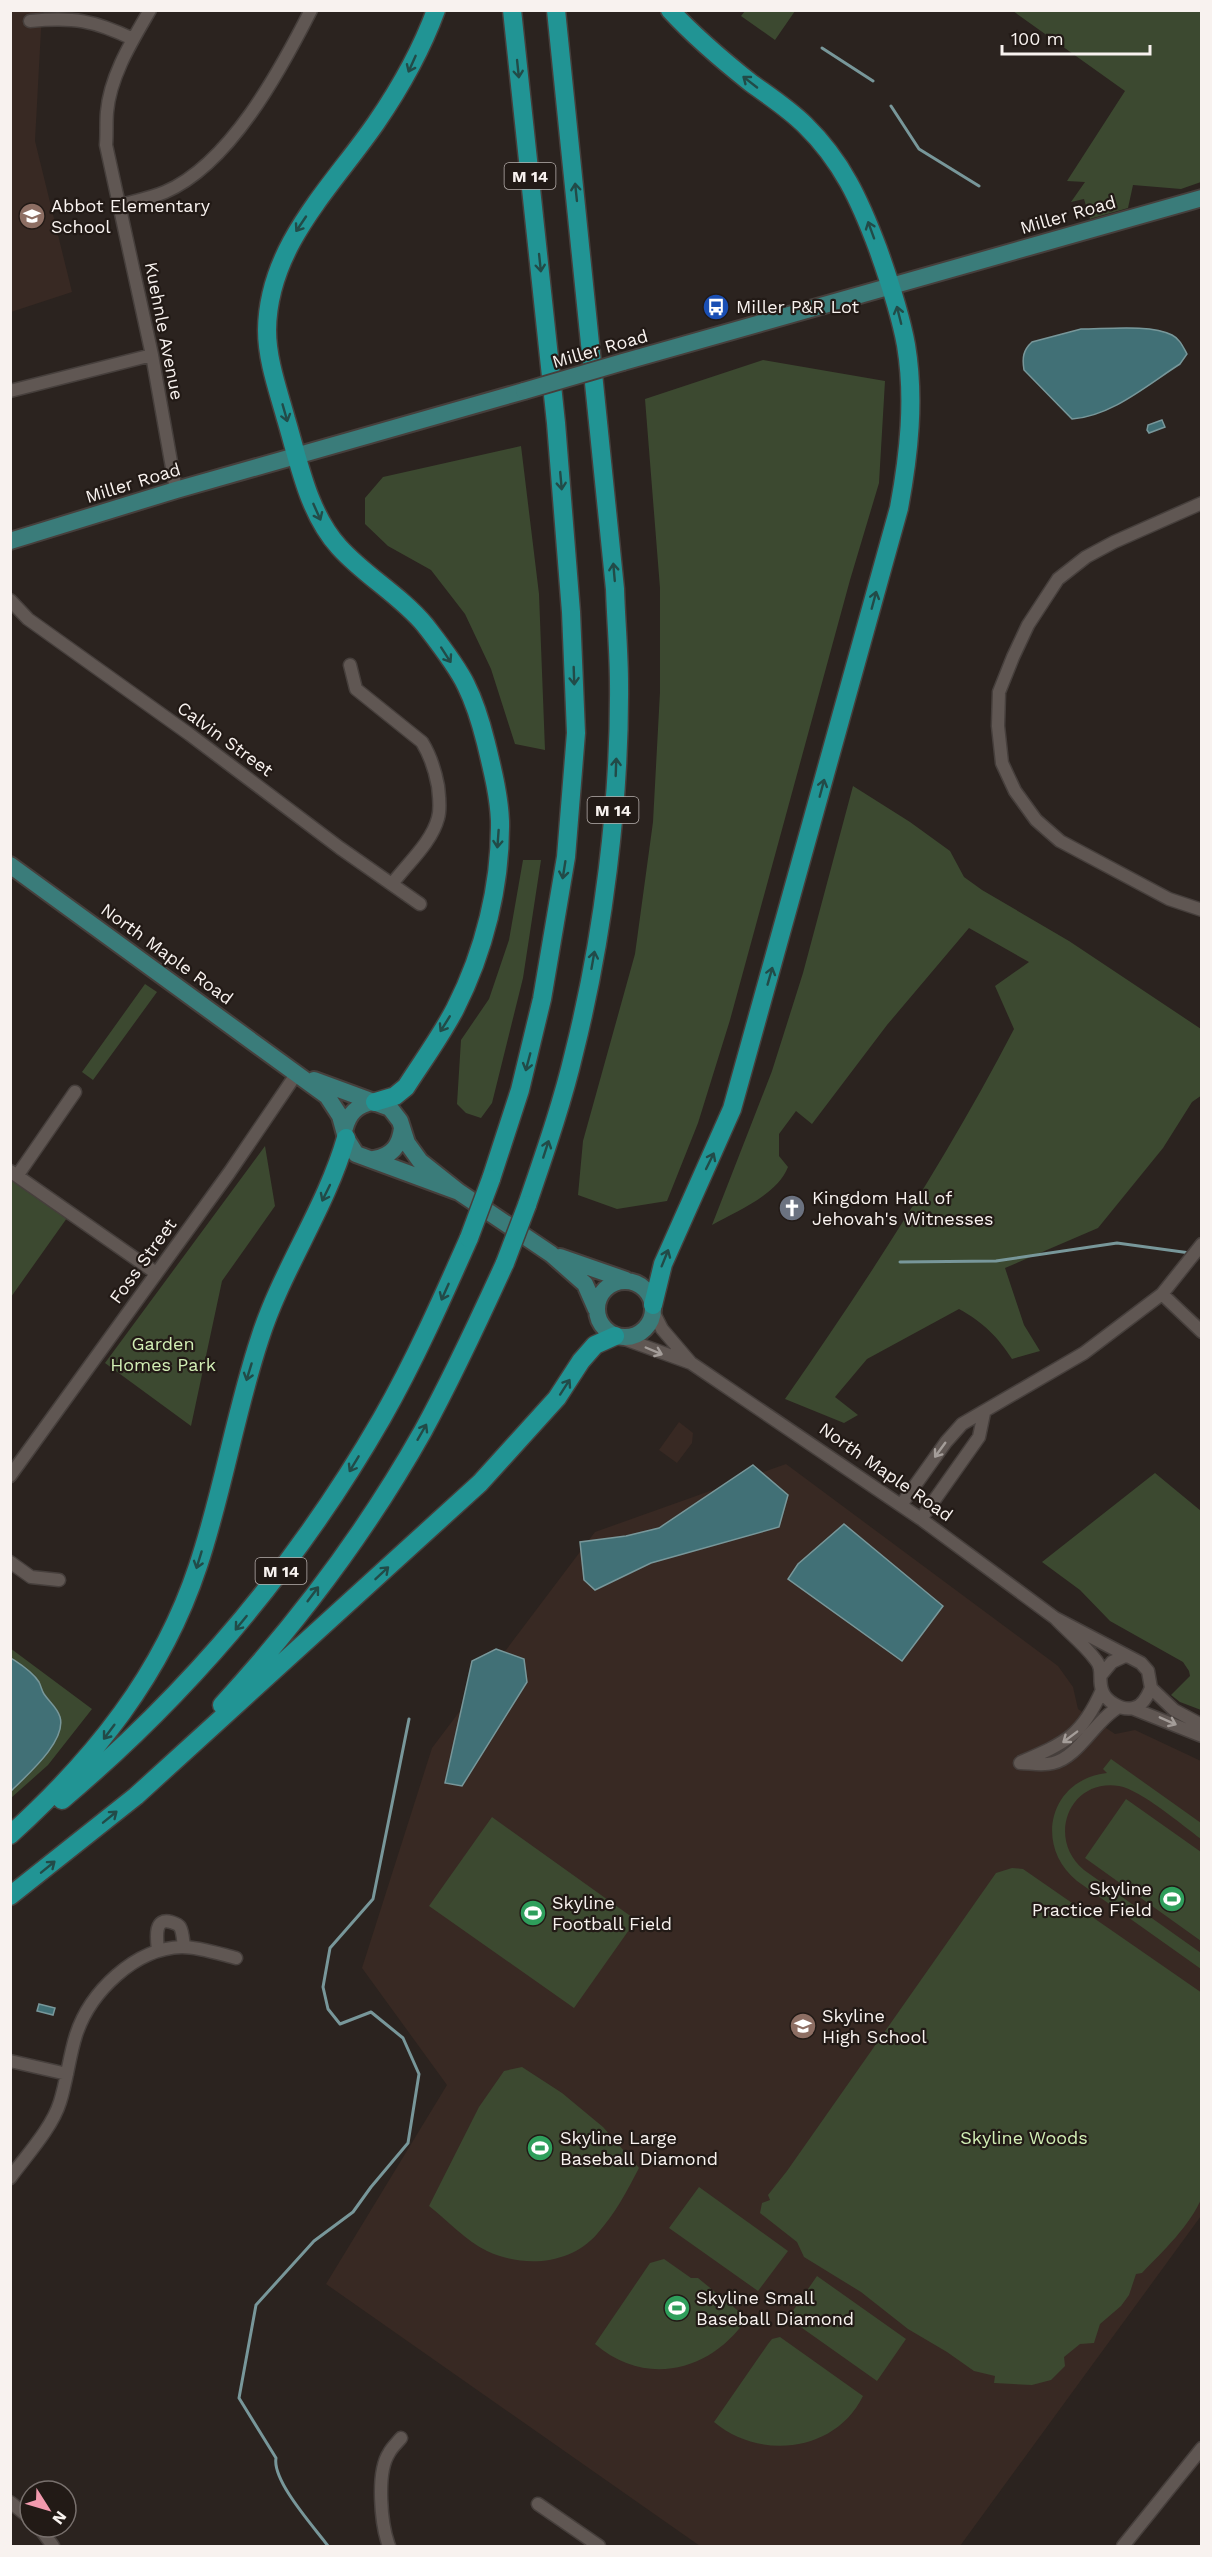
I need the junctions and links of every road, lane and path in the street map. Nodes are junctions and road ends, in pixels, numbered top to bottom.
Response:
1 (150, 10) edge
2 (311, 10) edge
3 (436, 10) edge
4 (512, 10) edge
5 (556, 10) edge
6 (670, 10) edge
7 (30, 21) dead end
8 (133, 39) junction
9 (1202, 198) edge
10 (120, 205) junction
11 (891, 285) junction
12 (152, 355) junction
13 (10, 391) edge
14 (297, 456) junction
15 (176, 490) junction
16 (1202, 503) edge
17 (10, 541) edge
18 (10, 600) edge
19 (350, 665) dead end
20 (10, 865) edge
21 (392, 884) junction
22 (420, 904) dead end
23 (1202, 910) edge
24 (299, 1074) junction
25 (75, 1092) dead end
26 (374, 1102) junction
27 (402, 1128) junction
28 (345, 1133) junction
29 (374, 1159) junction
30 (14, 1173) edge
31 (459, 1192) junction
32 (1202, 1244) edge
33 (551, 1254) junction
34 (156, 1273) junction
35 (627, 1280) junction
36 (1162, 1294) junction
37 (653, 1308) junction
38 (596, 1309) junction
39 (1202, 1332) edge
40 (617, 1336) junction
41 (691, 1363) junction
42 (984, 1413) junction
43 (12, 1469) edge
44 (901, 1505) junction
45 (921, 1519) junction
46 (10, 1562) edge
47 (59, 1580) dead end
48 (1055, 1618) junction
49 (1125, 1656) junction
50 (1102, 1674) junction
51 (1151, 1688) junction
52 (1102, 1690) junction
53 (1119, 1707) junction
54 (1134, 1708) junction
55 (1202, 1725) edge
56 (1202, 1736) edge
57 (136, 1796) junction
58 (10, 1835) edge
59 (10, 1841) edge
60 (10, 1896) edge
61 (184, 1947) junction
62 (158, 1951) junction
63 (236, 1958) dead end
64 (10, 2061) edge
65 (66, 2074) junction
66 (10, 2178) edge
67 (401, 2438) dead end
68 (1202, 2448) edge
69 (538, 2504) dead end
70 (388, 2547) edge
71 (598, 2547) edge
72 (1123, 2547) edge

1 - 8 street, Kuehnle Avenue
2 - 10 street
3 -> 14 highway
4 -> 59 highway, M 14, bridge
57 -> 5 highway, M 14, bridge
11 -> 6 highway
7 - 8 street
8 - 10 street, Kuehnle Avenue
9 - 11 main road, Miller Road
10 - 12 street, Kuehnle Avenue
11 - 14 main road, Miller Road, bridge
37 -> 11 highway
12 - 13 street
12 - 15 street, Kuehnle Avenue
14 - 15 main road, Miller Road
14 -> 26 highway
15 - 17 main road, Miller Road
16 - 23 street
18 - 21 street, Calvin Street
19 - 21 street
20 - 24 main road, North Maple Road
21 - 22 street, Calvin Street
24 - 26 main road, North Maple Road
24 - 28 main road, North Maple Road
24 - 34 street, Foss Street
25 - 30 street
26 - 27 main road, North Maple Road
26 - 28 main road
27 - 29 main road
27 - 31 main road, North Maple Road
28 - 29 main road, North Maple Road
28 -> 58 highway
29 - 31 main road, North Maple Road
30 - 34 street
31 - 33 main road, North Maple Road
32 - 36 street
33 - 35 main road, North Maple Road
33 - 38 main road, North Maple Road
34 - 43 street, Foss Street
35 - 37 main road
35 - 38 main road
36 - 39 street
36 - 42 street
37 - 40 main road
37 - 41 street, North Maple Road
38 - 40 main road
40 -> 41 street, North Maple Road
57 -> 40 highway
41 - 44 street, North Maple Road
42 -> 44 street
42 - 45 street
44 - 45 street, North Maple Road
45 - 48 street, North Maple Road
46 - 47 street
48 - 49 street, North Maple Road
48 - 50 street, North Maple Road
49 - 50 street
49 - 51 street
50 - 52 street
51 - 54 street
51 - 55 street
52 - 53 street
52 -> 53 street
53 - 54 street
54 -> 56 street
60 -> 57 highway, M 14
61 - 62 street
61 - 62 street
61 - 63 street
62 - 65 street
64 - 65 street
65 - 66 street
67 - 70 street
68 - 72 street
69 - 71 street

